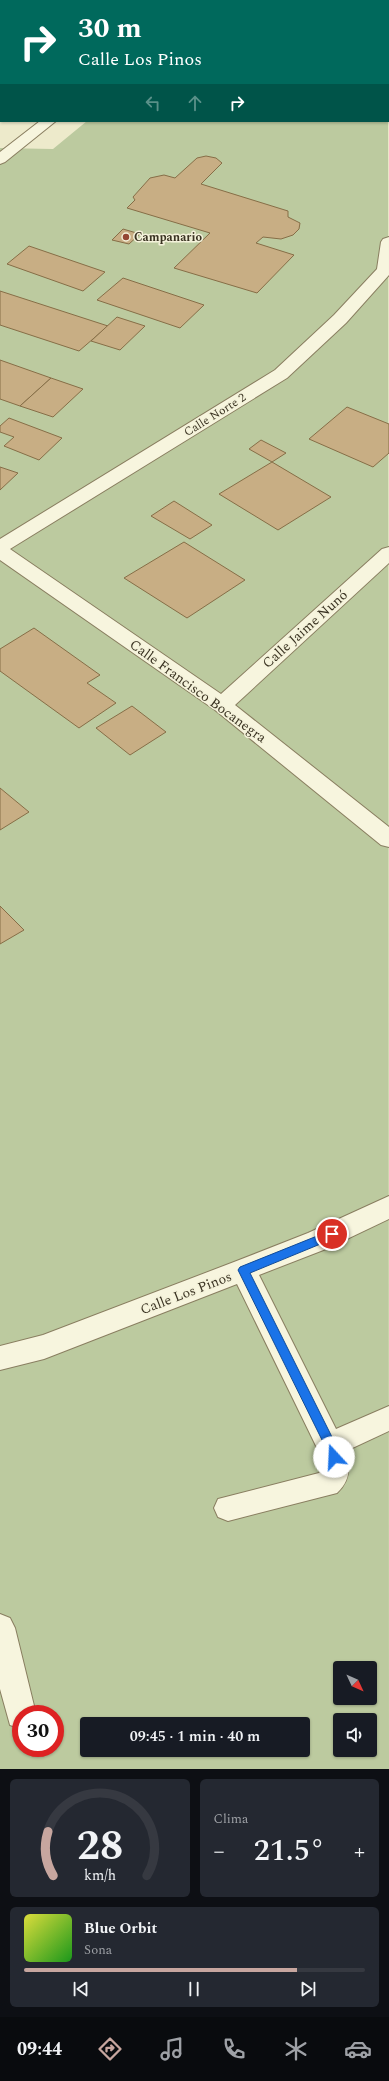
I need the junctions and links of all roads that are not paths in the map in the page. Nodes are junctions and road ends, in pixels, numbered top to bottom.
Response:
1 (48, 122) edge
2 (0, 159) edge
3 (389, 242) edge
4 (387, 271) edge
5 (0, 547) edge
6 (0, 551) edge
7 (389, 553) edge
8 (222, 705) junction
9 (389, 839) edge
10 (389, 1207) edge
11 (243, 1270) junction
12 (0, 1358) edge
13 (389, 1418) edge
14 (330, 1445) junction
15 (228, 1508) dead end
16 (0, 1628) edge
17 (19, 1705) edge

1 - 2 street
3 - 4 street, Calle Norte 2
4 - 5 street, Calle Norte 2
6 - 8 street, Calle Francisco Bocanegra
7 - 8 street, Calle Jaime Nunó
8 - 9 street, Calle Francisco Bocanegra
10 - 11 street, Calle Los Pinos
11 - 12 street, Calle Los Pinos
11 - 14 street
13 - 14 street
14 - 15 street
16 - 17 street

